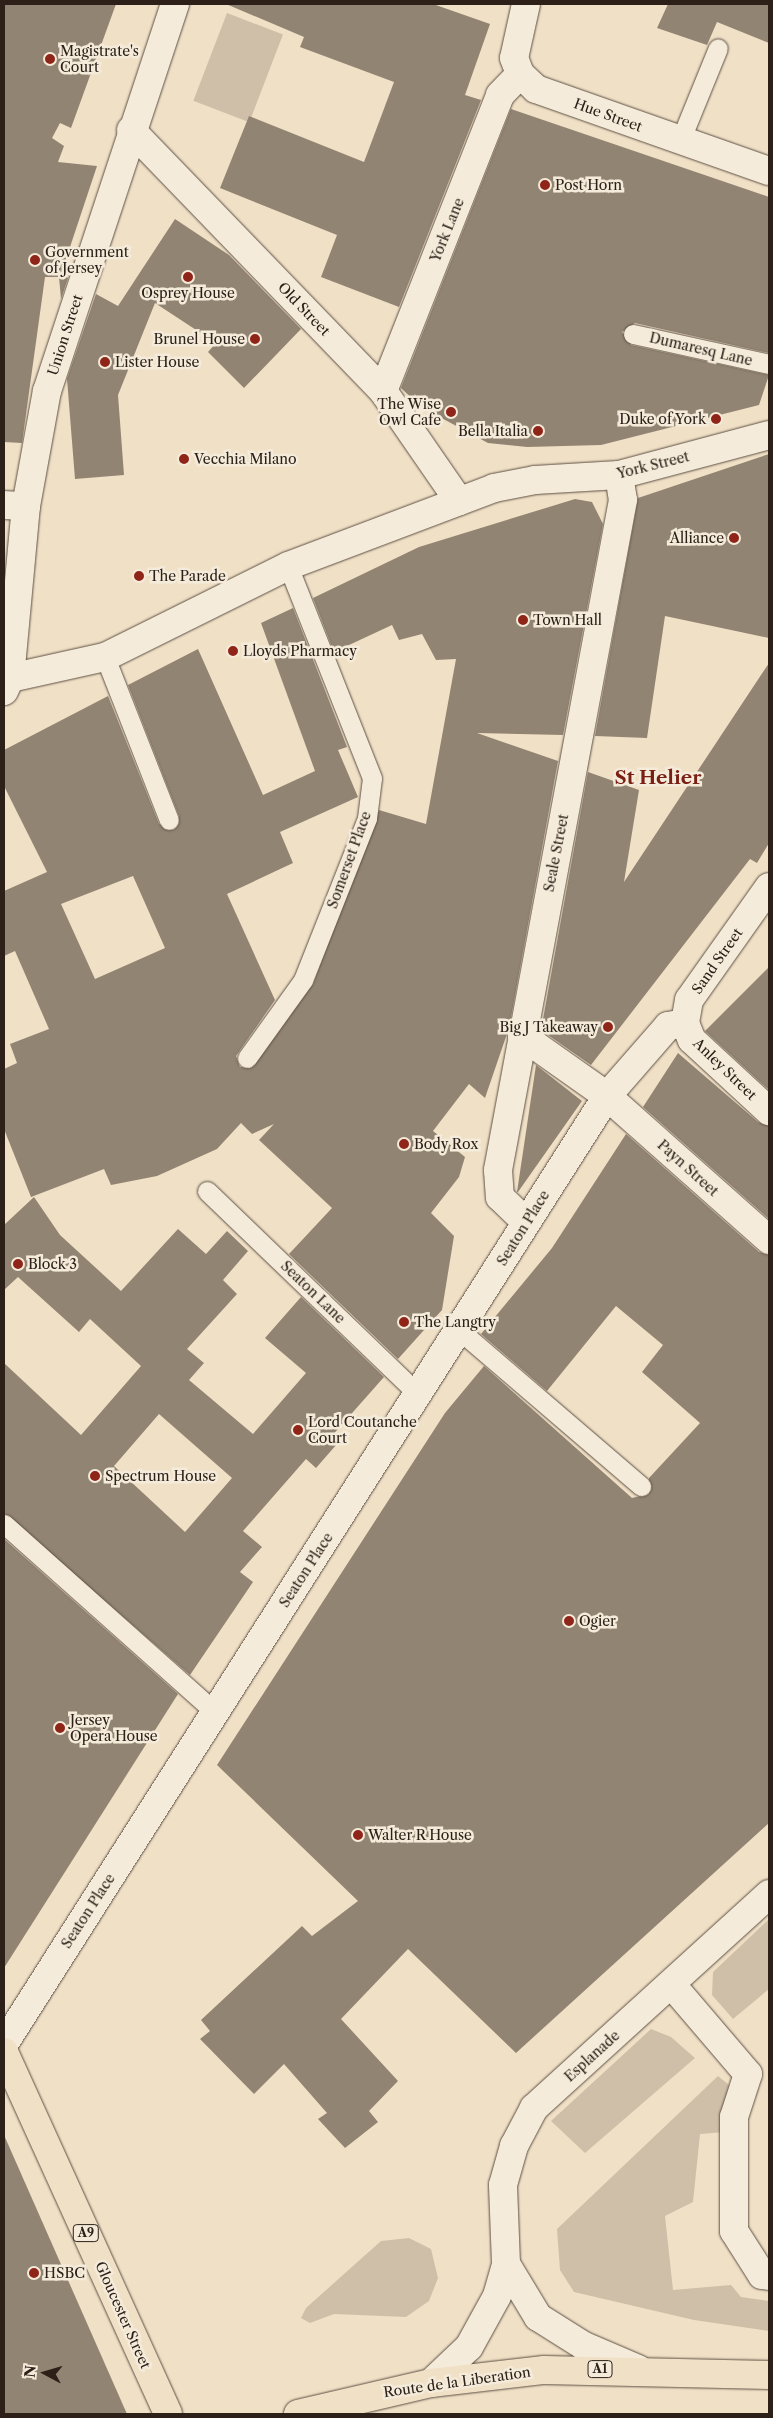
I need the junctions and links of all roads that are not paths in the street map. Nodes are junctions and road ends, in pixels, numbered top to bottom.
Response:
1 (175, 4) edge
2 (526, 4) edge
3 (718, 48) dead end
4 (528, 81) junction
5 (131, 130) junction
6 (680, 141) junction
7 (769, 171) edge
8 (633, 334) dead end
9 (769, 364) edge
10 (383, 391) junction
11 (769, 435) edge
12 (619, 475) junction
13 (459, 501) junction
14 (15, 506) edge
15 (288, 566) junction
16 (105, 657) junction
17 (7, 685) edge
18 (168, 820) dead end
19 (769, 887) edge
20 (685, 1023) junction
21 (522, 1036) junction
22 (247, 1058) dead end
23 (607, 1096) junction
24 (769, 1111) edge
25 (207, 1191) dead end
26 (526, 1222) junction
27 (769, 1240) edge
28 (458, 1330) junction
29 (418, 1394) junction
30 (641, 1486) dead end
31 (4, 1524) edge
32 (215, 1712) junction
33 (769, 1894) edge
34 (672, 1985) junction
35 (4, 2044) edge
36 (4, 2052) edge
37 (506, 2264) junction
38 (769, 2276) edge
39 (638, 2369) junction
40 (769, 2375) edge
41 (431, 2383) junction
42 (168, 2414) edge
43 (298, 2414) edge

1 - 5 street, Union Street
2 - 4 street
3 - 6 lane
4 - 6 street, Hue Street
4 - 10 street, York Lane
5 - 10 street, Old Street
5 - 14 street, Union Street
6 - 7 street, Hue Street
8 - 9 lane, Dumaresq Lane
10 - 13 street, Old Street
11 - 12 street, York Street
12 - 13 street, York Street
12 - 21 street, Seale Street
13 - 15 street
14 - 17 street, Union Street
15 - 16 street
15 - 22 lane, Somerset Place
16 - 17 street
16 - 18 lane
19 - 20 street, Sand Street
20 - 23 street
20 - 24 street, Anley Street
21 - 23 street, Payn Street
21 - 26 street, Seale Street
23 - 26 street, Seaton Place
23 - 27 street, Payn Street
25 - 29 lane, Seaton Lane
26 - 28 street, Seaton Place
28 - 29 street, Seaton Place
28 - 30 lane
29 - 32 street, Seaton Place
31 - 32 lane
32 - 35 street, Seaton Place
33 - 34 street, Esplanade
34 - 37 street, Esplanade
34 - 38 street
36 - 42 main road, Gloucester Street / A9
37 - 39 street, Esplanade
37 - 41 street, Esplanade
39 - 40 main road, Route de la Liberation / A1
39 - 41 main road, Route de la Liberation / A1
41 - 43 main road, Route de la Liberation / A1

